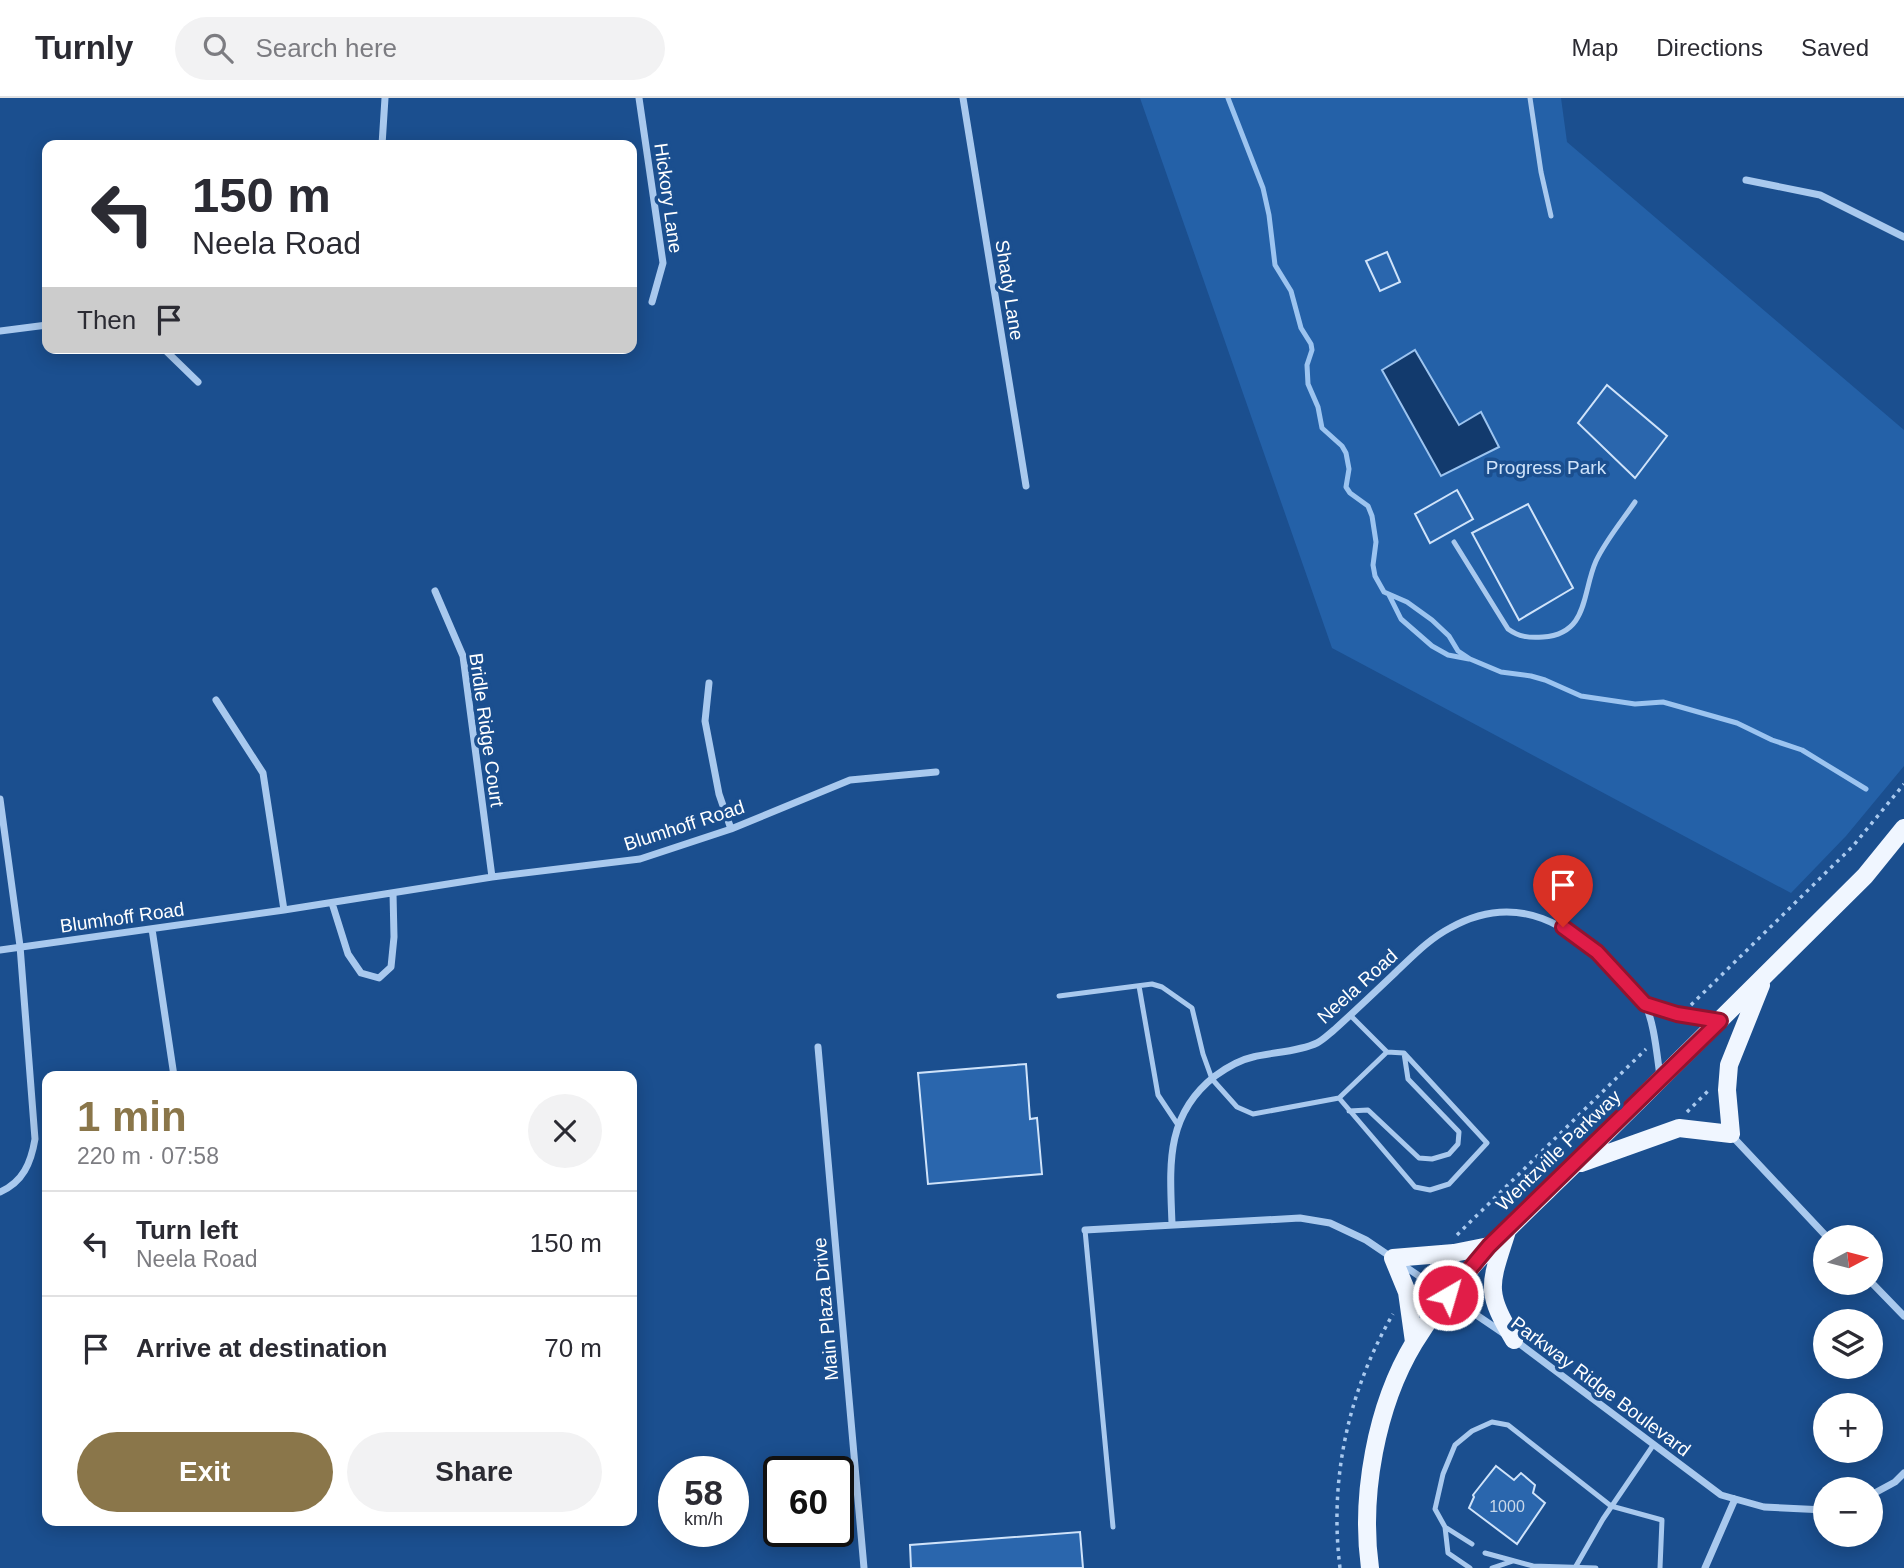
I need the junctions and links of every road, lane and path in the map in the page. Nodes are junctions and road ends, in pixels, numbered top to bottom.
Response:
1 (385, 98) edge
2 (639, 98) edge
3 (963, 98) edge
4 (1530, 98) edge
5 (382, 140) edge
6 (1746, 180) dead end
7 (1551, 216) dead end
8 (1904, 237) edge
9 (652, 302) dead end
10 (42, 326) edge
11 (0, 331) edge
12 (169, 354) edge
13 (198, 382) dead end
14 (1026, 486) dead end
15 (1635, 502) dead end
16 (1454, 542) dead end
17 (435, 591) dead end
18 (709, 684) dead end
19 (216, 700) dead end
20 (936, 772) dead end
21 (1904, 785) edge
22 (0, 799) edge
23 (1904, 828) edge
24 (731, 829) junction
25 (492, 877) junction
26 (393, 893) junction
27 (332, 902) junction
28 (284, 910) junction
29 (152, 929) junction
30 (20, 947) junction
31 (0, 950) edge
32 (1765, 975) junction
33 (1139, 986) junction
34 (1059, 996) dead end
35 (1645, 1004) junction
36 (1682, 1014) junction
37 (1350, 1015) junction
38 (1720, 1021) junction
39 (1654, 1041) junction
40 (818, 1046) dead end
41 (1387, 1052) junction
42 (1405, 1053) junction
43 (173, 1071) edge
44 (1212, 1079) junction
45 (1661, 1079) junction
46 (1709, 1090) dead end
47 (1339, 1098) junction
48 (1349, 1111) junction
49 (1681, 1118) dead end
50 (1178, 1125) junction
51 (1731, 1134) junction
52 (1573, 1166) junction
53 (0, 1192) edge
54 (1172, 1224) junction
55 (1816, 1225) edge
56 (1508, 1228) junction
57 (1085, 1230) joint
58 (1489, 1246) junction
59 (1437, 1255) junction
60 (1393, 1258) junction
61 (1407, 1292) junction
62 (1883, 1294) edge
63 (1448, 1295) junction
64 (1904, 1316) edge
65 (1514, 1340) junction
66 (1414, 1342) junction
67 (1654, 1444) junction
68 (1904, 1473) edge
69 (1883, 1488) edge
70 (1735, 1499) junction
71 (1611, 1506) junction
72 (1813, 1510) edge
73 (1113, 1527) dead end
74 (1445, 1527) junction
75 (1472, 1544) dead end
76 (1485, 1553) dead end
77 (1514, 1561) junction
78 (1576, 1566) junction
79 (864, 1568) edge
80 (1340, 1568) edge
81 (1370, 1568) edge
82 (1469, 1568) edge
83 (1492, 1568) edge
84 (1596, 1568) edge
85 (1660, 1568) edge
86 (1706, 1568) edge

1 - 5 street
2 - 9 street, Hickory Lane
3 - 14 street, Shady Lane
4 - 7 lane
6 - 8 street
10 - 11 street
12 - 13 street
15 - 16 lane
17 - 25 street, Bridle Ridge Court
18 - 24 street
19 - 28 street
20 - 24 street, Blumhoff Road
21 - 36 path
22 - 30 street
23 - 32 main road, Wentzville Parkway
24 - 25 street, Blumhoff Road
25 - 26 street, Blumhoff Road
26 - 27 street, Blumhoff Road
26 - 27 street
27 - 28 street, Blumhoff Road
28 - 29 street, Blumhoff Road
29 - 30 street, Blumhoff Road
29 - 43 street
30 - 31 street, Blumhoff Road
30 - 53 street
32 - 38 main road, Wentzville Parkway
32 - 51 main road
33 - 34 lane
33 - 44 lane
33 - 50 lane
35 - 36 street
35 - 37 street, Neela Road
35 - 39 street, Neela Road
36 - 38 street
37 - 41 lane
37 - 44 street, Neela Road
38 - 45 main road, Wentzville Parkway
39 - 45 street, Neela Road
39 - 59 path
40 - 79 street, Main Plaza Drive
41 - 42 lane
41 - 47 lane
42 - 48 lane
42 - 48 lane
44 - 47 lane
44 - 50 street, Neela Road
45 - 52 main road, Wentzville Parkway
46 - 49 path
47 - 48 lane
50 - 54 street, Neela Road
51 - 52 main road
51 - 55 street
52 - 56 main road, Wentzville Parkway
54 - 57 street, Parkway Ridge Boulevard
54 - 60 street, Parkway Ridge Boulevard
56 - 58 main road, Wentzville Parkway
56 - 65 main road
57 - 73 lane
58 - 59 main road
58 - 63 main road, Wentzville Parkway
59 - 60 main road
60 - 61 main road
60 - 63 street, Parkway Ridge Boulevard
61 - 66 main road
61 - 80 path
62 - 64 street
63 - 65 street, Parkway Ridge Boulevard
63 - 66 main road, Wentzville Parkway
65 - 67 street, Parkway Ridge Boulevard
66 - 81 main road, Wentzville Parkway
67 - 70 street, Parkway Ridge Boulevard
67 - 71 lane
68 - 69 street
70 - 72 street, Parkway Ridge Boulevard
70 - 86 street
71 - 74 lane
71 - 78 lane
71 - 85 lane
74 - 75 lane
74 - 82 lane
76 - 77 lane
77 - 78 lane
77 - 83 lane
78 - 84 lane

